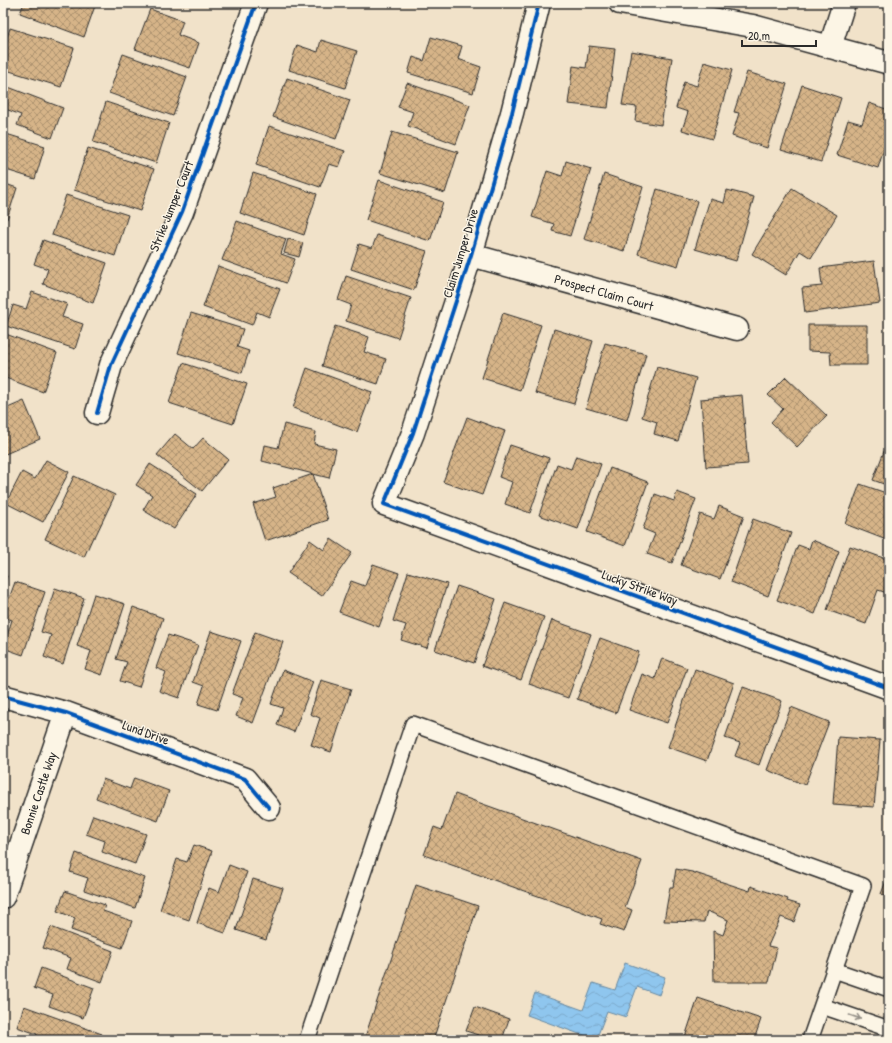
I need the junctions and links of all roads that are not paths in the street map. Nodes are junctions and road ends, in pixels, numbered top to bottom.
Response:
1 (256, 3) edge
2 (539, 3) edge
3 (620, 3) edge
4 (844, 3) edge
5 (830, 47) junction
6 (889, 63) edge
7 (471, 256) junction
8 (737, 329) dead end
9 (97, 413) dead end
10 (384, 504) joint
11 (889, 688) edge
12 (3, 696) edge
13 (66, 712) junction
14 (269, 808) dead end
15 (3, 897) edge
16 (834, 970) junction
17 (889, 989) edge
18 (822, 1006) junction
19 (889, 1029) edge
20 (307, 1040) edge
21 (810, 1040) edge

1 - 9 street, Strike Jumper Court
2 - 7 street, Claim Jumper Drive
3 - 5 street
4 - 5 street
5 - 6 street
7 - 8 street, Prospect Claim Court
7 - 10 street, Claim Jumper Drive
10 - 11 street, Lucky Strike Way
12 - 13 street, Lund Drive
13 - 14 street, Lund Drive
13 - 15 street, Bonnie Castle Way
16 - 17 lane
16 - 18 lane
16 - 20 lane
18 -> 19 lane
18 - 21 lane

